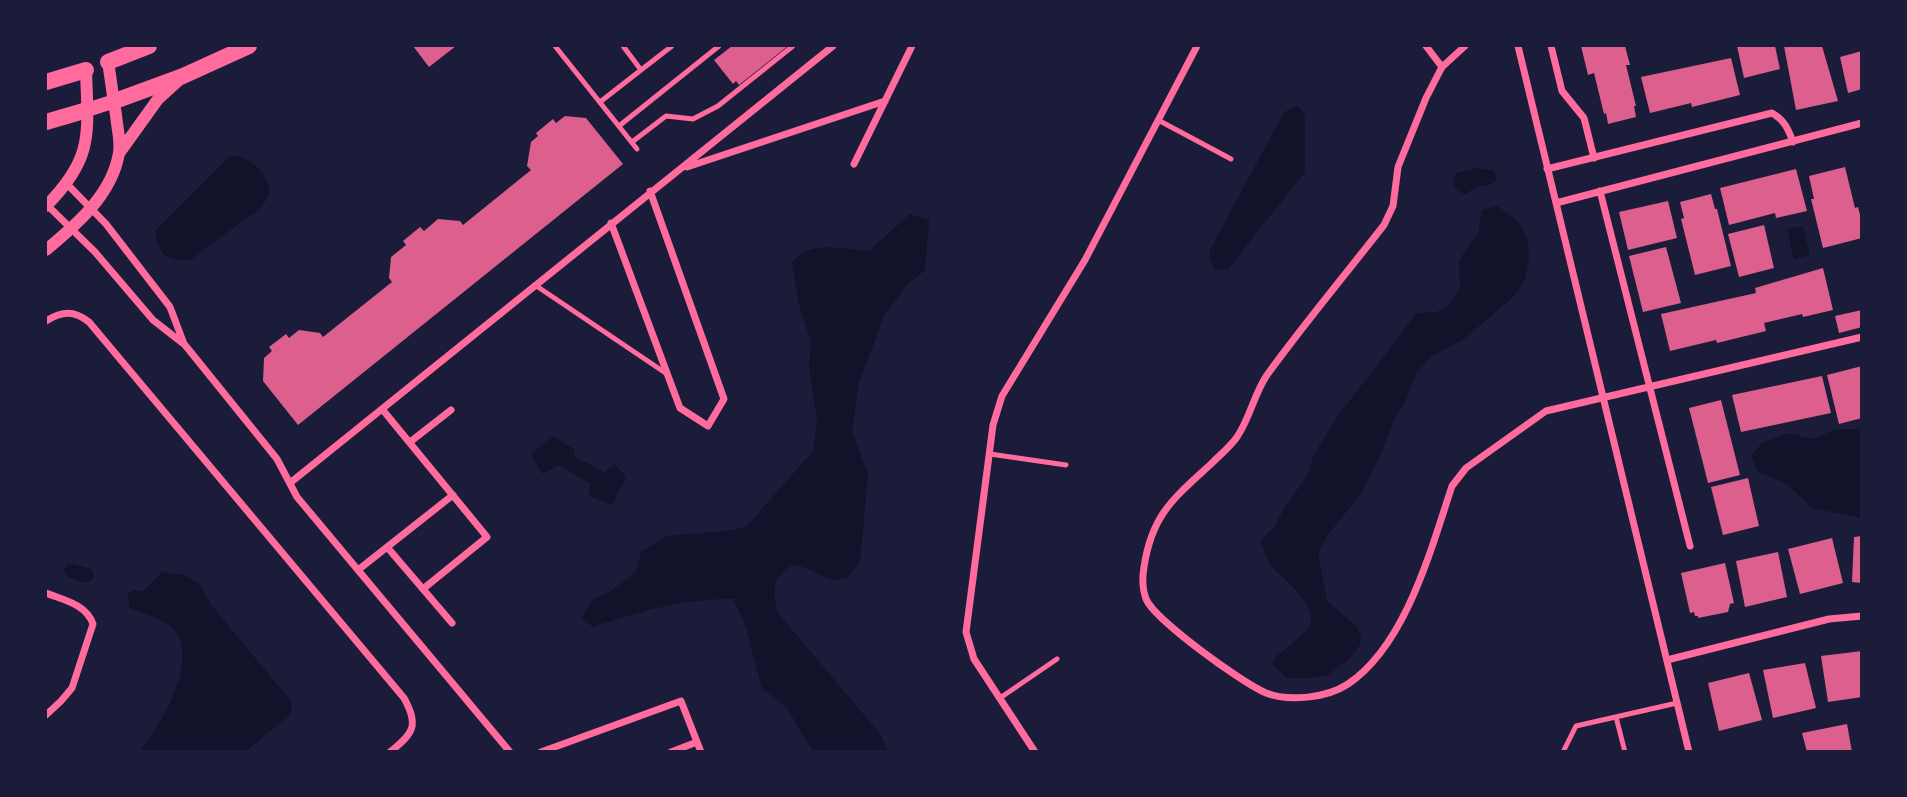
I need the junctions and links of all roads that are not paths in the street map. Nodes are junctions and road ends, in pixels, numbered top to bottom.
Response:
1 (149, 46) edge
2 (249, 46) edge
3 (555, 46) edge
4 (623, 46) edge
5 (672, 46) edge
6 (719, 46) edge
7 (793, 46) edge
8 (833, 46) edge
9 (912, 46) edge
10 (1197, 46) edge
11 (1426, 46) edge
12 (1465, 46) edge
13 (1518, 46) edge
14 (1551, 46) edge
15 (108, 62) junction
16 (1442, 67) junction
17 (86, 70) junction
18 (641, 70) junction
19 (183, 76) junction
20 (46, 82) edge
21 (885, 100) junction
22 (114, 101) junction
23 (600, 102) junction
24 (87, 110) junction
25 (1158, 120) junction
26 (46, 122) edge
27 (1861, 123) edge
28 (619, 126) junction
29 (632, 142) junction
30 (1793, 142) junction
31 (637, 149) dead end
32 (119, 152) junction
33 (1594, 158) junction
34 (1231, 159) dead end
35 (854, 164) dead end
36 (682, 169) junction
37 (1547, 169) junction
38 (67, 184) junction
39 (650, 191) junction
40 (1600, 191) junction
41 (1556, 203) junction
42 (46, 205) edge
43 (91, 208) junction
44 (611, 223) junction
45 (72, 228) junction
46 (46, 250) edge
47 (535, 285) junction
48 (46, 321) edge
49 (1861, 337) edge
50 (185, 345) junction
51 (667, 374) junction
52 (1650, 388) junction
53 (1602, 399) junction
54 (382, 409) junction
55 (451, 410) dead end
56 (410, 442) junction
57 (990, 454) junction
58 (1066, 465) dead end
59 (290, 483) junction
60 (453, 495) junction
61 (1690, 546) dead end
62 (387, 547) junction
63 (358, 570) junction
64 (423, 589) junction
65 (46, 593) edge
66 (1861, 616) edge
67 (452, 623) dead end
68 (1057, 659) dead end
69 (1667, 660) junction
70 (1000, 698) junction
71 (1677, 703) junction
72 (46, 715) edge
73 (1616, 717) junction
74 (697, 742) junction
75 (390, 751) edge
76 (510, 751) edge
77 (541, 751) edge
78 (671, 751) edge
79 (701, 751) edge
80 (1035, 751) edge
81 (1563, 751) edge
82 (1625, 751) edge
83 (1689, 751) edge

1 - 15 main road
2 - 19 main road
3 - 23 lane
4 - 18 lane
5 - 18 lane
6 - 28 lane
7 - 29 lane
8 - 36 street
9 - 21 street
10 - 25 street
11 - 16 street
12 - 16 street
13 - 37 street
14 - 33 street
15 - 17 main road
15 - 22 street
16 - 53 street
17 - 20 main road
17 - 24 street
18 - 23 lane
19 - 22 main road
19 - 32 street
21 - 35 street
21 - 36 street
22 - 24 main road
22 - 32 street
23 - 28 lane
24 - 26 main road
24 - 38 street
25 - 34 lane
25 - 57 street
27 - 30 street
28 - 29 lane
29 - 31 lane
30 - 33 street
30 - 40 street
32 - 43 street
33 - 37 street
36 - 39 street
37 - 41 street
38 - 42 street
38 - 43 street
39 - 44 street
39 - 51 street
40 - 41 street
40 - 52 street
41 - 53 street
42 - 45 street
43 - 45 street
43 - 50 street
44 - 47 street
44 - 51 street
45 - 46 street
45 - 50 street
47 - 51 lane
47 - 54 street
48 - 75 street
49 - 52 street
50 - 59 street
52 - 53 street
52 - 61 street
53 - 69 street
54 - 56 street
54 - 59 street
55 - 56 street
56 - 60 street
57 - 58 lane
57 - 70 street
59 - 63 street
60 - 62 street
60 - 64 street
62 - 63 street
62 - 64 street
63 - 76 street
64 - 67 street
65 - 72 street
66 - 69 street
68 - 70 lane
69 - 71 street
70 - 80 street
71 - 73 lane
71 - 83 street
73 - 81 lane
73 - 82 lane
74 - 77 street
74 - 78 street
74 - 79 street

